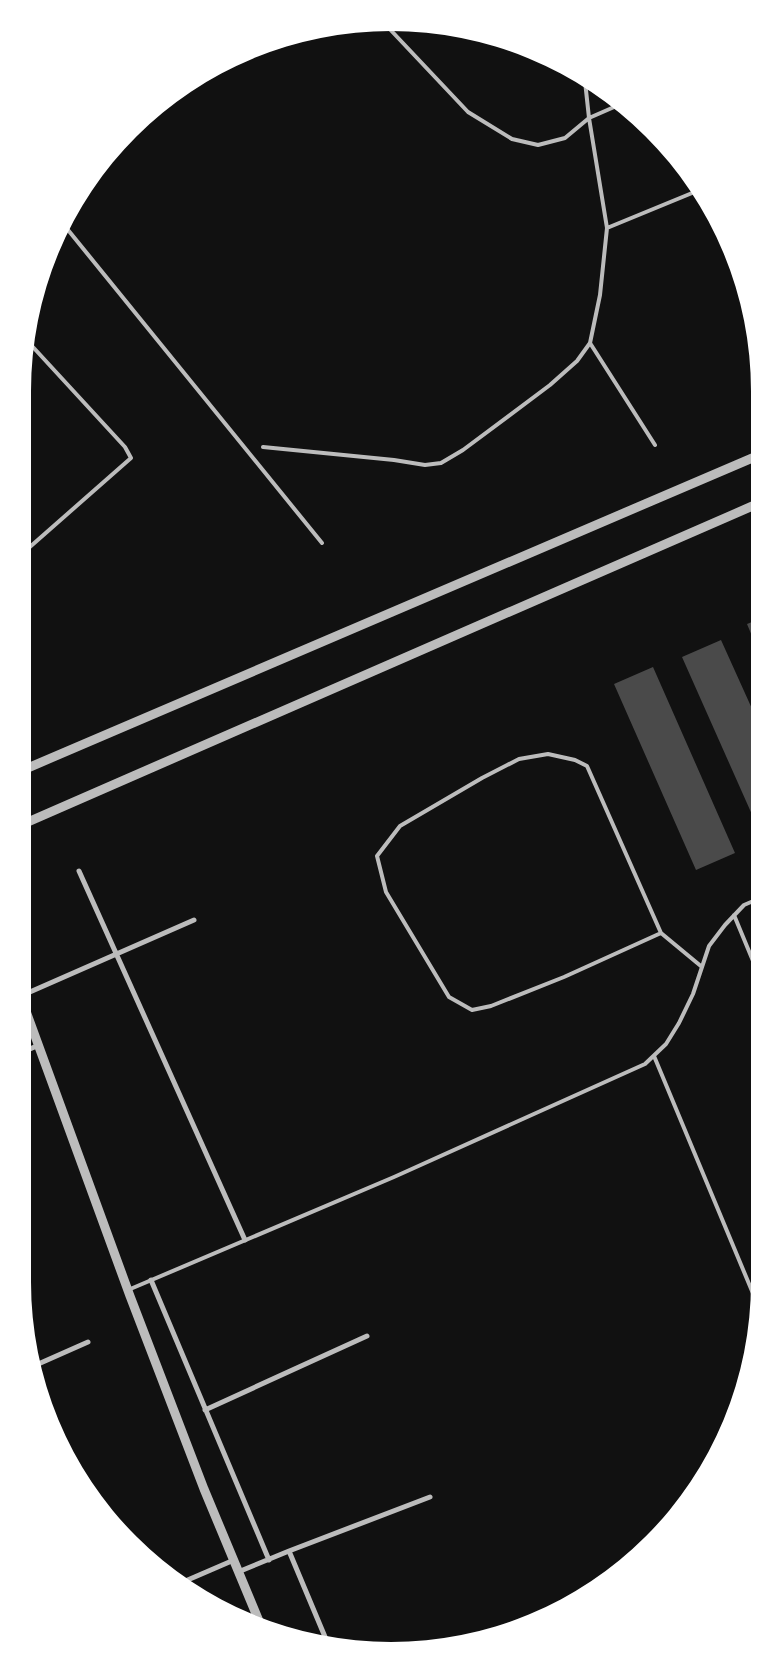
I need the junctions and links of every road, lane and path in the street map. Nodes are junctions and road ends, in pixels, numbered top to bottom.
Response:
1 (392, 31) edge
2 (586, 89) edge
3 (612, 108) edge
4 (589, 118) junction
5 (691, 193) edge
6 (607, 228) junction
7 (69, 231) edge
8 (590, 343) junction
9 (34, 348) edge
10 (655, 445) dead end
11 (263, 447) dead end
12 (751, 459) edge
13 (751, 507) edge
14 (322, 543) dead end
15 (31, 545) edge
16 (31, 766) edge
17 (31, 820) edge
18 (79, 871) dead end
19 (751, 902) edge
20 (734, 915) junction
21 (194, 920) dead end
22 (661, 932) junction
23 (117, 954) junction
24 (751, 955) edge
25 (702, 967) junction
26 (31, 991) edge
27 (31, 1025) edge
28 (39, 1045) junction
29 (31, 1048) edge
30 (654, 1056) junction
31 (245, 1240) junction
32 (150, 1280) junction
33 (751, 1288) edge
34 (128, 1290) junction
35 (367, 1336) dead end
36 (88, 1342) dead end
37 (41, 1363) edge
38 (206, 1410) junction
39 (430, 1498) dead end
40 (289, 1551) junction
41 (234, 1560) junction
42 (269, 1560) junction
43 (238, 1572) junction
44 (189, 1579) edge
45 (256, 1615) edge
46 (324, 1636) edge

1 - 4 lane
2 - 4 lane
3 - 4 lane
4 - 6 lane
5 - 6 lane
6 - 8 lane
7 - 14 lane
8 - 10 lane
8 - 11 lane
9 - 15 lane
12 - 16 street
13 - 17 street
18 - 23 street
19 - 20 lane
20 - 24 lane
20 - 25 lane
21 - 23 street
22 - 22 lane
22 - 25 lane
23 - 26 street
23 - 31 street
25 - 30 lane
27 - 28 street
28 - 29 street
28 - 34 street
30 - 31 lane
30 - 33 lane
31 - 32 lane
32 - 34 lane
32 - 38 street
34 - 41 street
35 - 38 street
36 - 37 street
38 - 42 street
39 - 40 street
40 - 42 street
40 - 46 street
41 - 43 street
41 - 44 street
42 - 43 street
43 - 45 street

